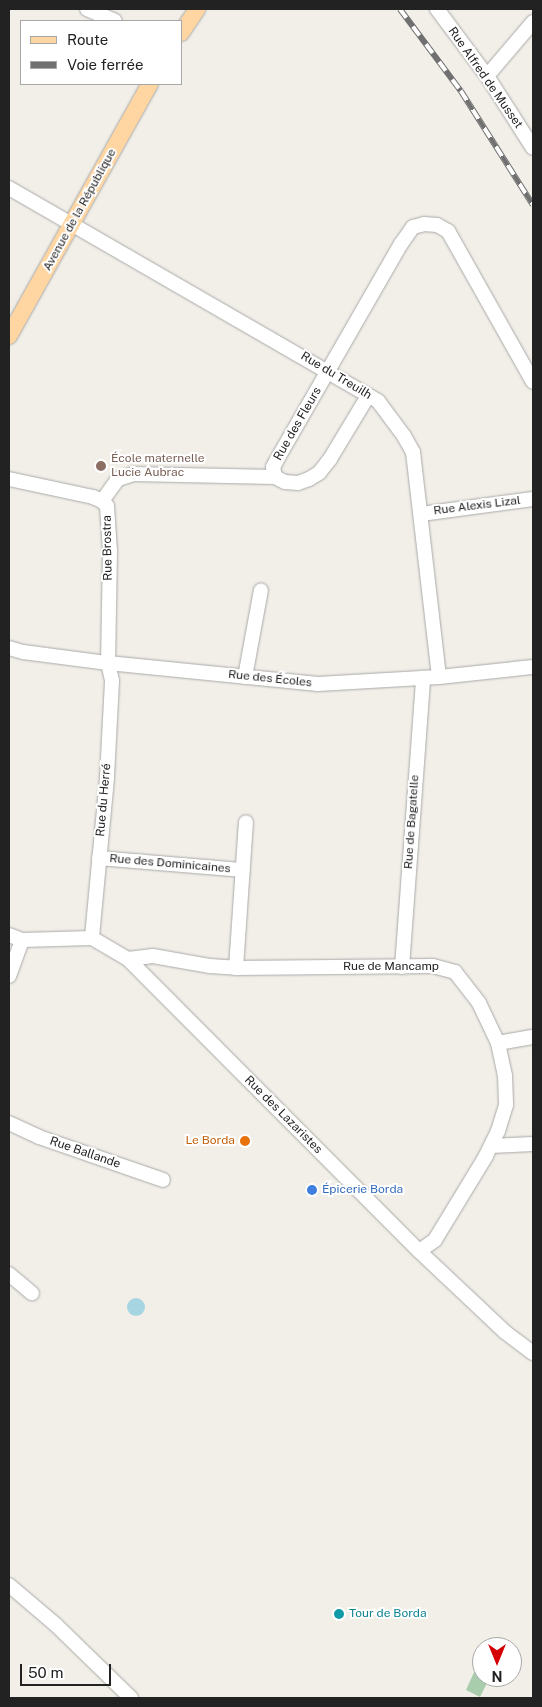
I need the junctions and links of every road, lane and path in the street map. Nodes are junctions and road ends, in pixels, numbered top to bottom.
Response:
1 (87, 9) edge
2 (197, 9) edge
3 (437, 9) edge
4 (113, 20) edge
5 (533, 22) edge
6 (182, 32) edge
7 (487, 76) junction
8 (149, 85) edge
9 (533, 148) edge
10 (9, 188) edge
11 (71, 223) junction
12 (9, 336) edge
13 (328, 371) junction
14 (533, 382) edge
15 (368, 396) junction
16 (274, 477) junction
17 (9, 479) edge
18 (533, 499) edge
19 (102, 501) junction
20 (421, 514) junction
21 (261, 590) dead end
22 (9, 648) edge
23 (108, 664) junction
24 (533, 667) edge
25 (245, 677) junction
26 (439, 677) junction
27 (423, 678) junction
28 (246, 822) dead end
29 (99, 858) junction
30 (242, 870) junction
31 (9, 935) edge
32 (92, 938) junction
33 (22, 940) junction
34 (128, 959) junction
35 (402, 967) junction
36 (236, 968) junction
37 (9, 976) edge
38 (533, 1037) edge
39 (498, 1042) junction
40 (9, 1123) edge
41 (533, 1144) edge
42 (491, 1146) junction
43 (163, 1180) dead end
44 (419, 1251) junction
45 (9, 1274) edge
46 (32, 1293) dead end
47 (533, 1353) edge
48 (9, 1585) edge
49 (131, 1698) edge

1 - 4 street
2 - 6 main road
3 - 7 street, Rue Alfred de Musset
5 - 7 street
7 - 9 street, Rue Alfred de Musset
8 - 11 main road, Avenue de la République
10 - 11 street, Rue du Treuilh
11 - 12 main road, Avenue de la République
11 - 13 street, Rue du Treuilh
13 - 14 street, Rue des Fleurs
13 - 15 street, Rue du Treuilh
13 - 16 street, Rue des Fleurs
15 - 16 street, Rue des Fleurs
15 - 20 street, Rue du Treuilh
16 - 19 street, Rue des Fleurs
17 - 19 street, Rue Brostra
18 - 20 street, Rue Alexis Lizal
19 - 23 street, Rue Brostra
20 - 26 street, Rue du Treuilh
21 - 25 street
22 - 23 street, Rue des Écoles
23 - 25 street, Rue des Écoles
23 - 29 street, Rue du Herré
24 - 26 street, Rue des Écoles
25 - 27 street, Rue des Écoles
26 - 27 street, Rue des Écoles
27 - 35 street, Rue de Bagatelle
28 - 30 street, Rue des Dominicaines
29 - 30 street, Rue des Dominicaines
29 - 32 street, Rue du Herré
30 - 36 street, Rue des Dominicaines
31 - 33 street
32 - 33 street
32 - 34 street, Rue des Lazaristes
33 - 37 street
34 - 36 street, Rue de Mancamp
34 - 44 street, Rue des Lazaristes
35 - 36 street, Rue de Mancamp
35 - 39 street, Rue de Mancamp
38 - 39 street
39 - 42 street, Rue de Mancamp
40 - 43 street, Rue Ballande
41 - 42 street
42 - 44 street, Rue de Mancamp
44 - 47 street, Rue des Lazaristes
45 - 46 street
48 - 49 street

